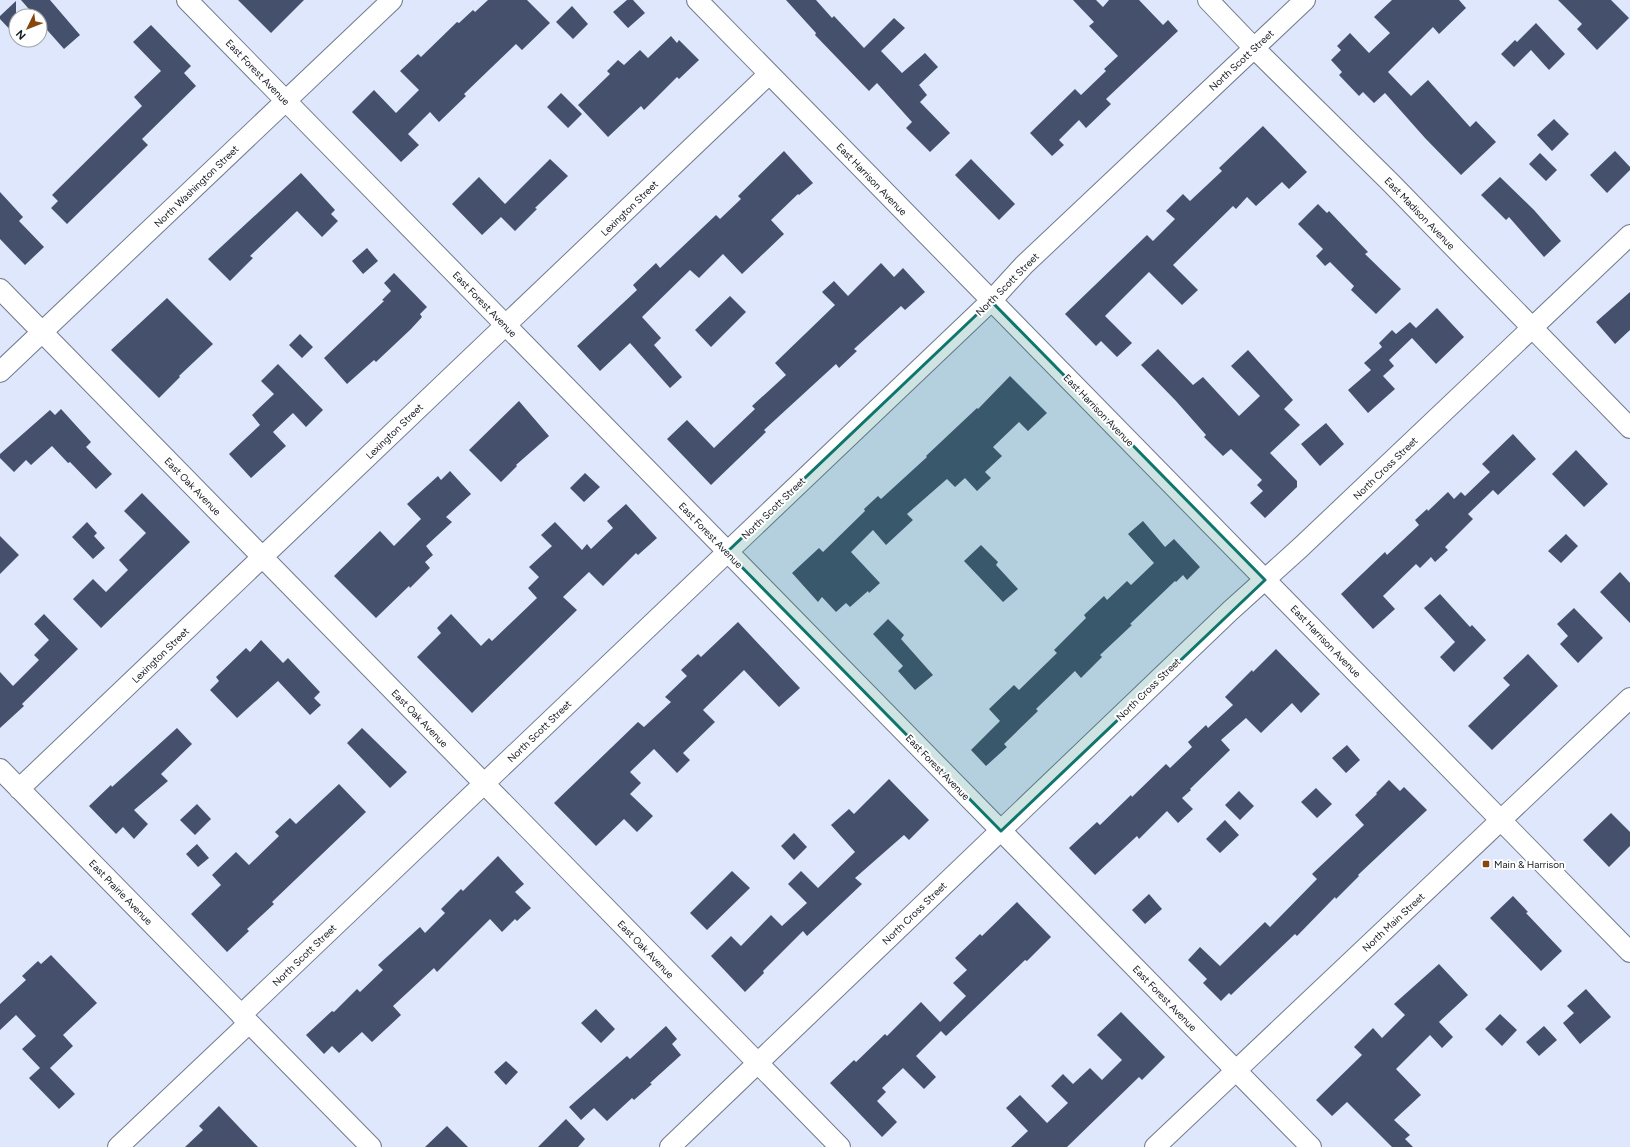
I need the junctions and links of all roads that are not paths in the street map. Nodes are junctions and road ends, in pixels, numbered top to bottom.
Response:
1 (187, 0) edge
2 (392, 0) edge
3 (697, 0) edge
4 (1208, 0) edge
5 (1304, 0) edge
6 (1254, 48) junction
7 (769, 74) junction
8 (286, 101) junction
9 (1630, 235) edge
10 (0, 289) edge
11 (991, 300) junction
12 (506, 325) junction
13 (1532, 328) junction
14 (42, 332) junction
15 (0, 372) edge
16 (1630, 428) edge
17 (727, 552) junction
18 (262, 557) junction
19 (1265, 580) junction
20 (1630, 698) edge
21 (0, 769) edge
22 (484, 783) junction
23 (19, 789) junction
24 (1501, 820) junction
25 (1001, 831) junction
26 (1630, 952) edge
27 (245, 1019) junction
28 (758, 1063) junction
29 (1236, 1071) junction
30 (118, 1147) edge
31 (371, 1147) edge
32 (670, 1147) edge
33 (840, 1147) edge
34 (1155, 1147) edge
35 (1311, 1147) edge

1 - 8 street, East Forest Avenue
2 - 8 street, North Washington Street
3 - 7 street, East Harrison Avenue
4 - 6 street, East Madison Avenue
5 - 6 street, North Scott Street
6 - 11 street, North Scott Street
6 - 13 street, East Madison Avenue
7 - 11 street, East Harrison Avenue
7 - 12 street, Lexington Street
8 - 12 street, East Forest Avenue
8 - 14 street, North Washington Street
9 - 13 street, North Cross Street
10 - 14 street, East Oak Avenue
11 - 17 street, North Scott Street
11 - 19 street, East Harrison Avenue
12 - 17 street, East Forest Avenue
12 - 18 street, Lexington Street
13 - 16 street, East Madison Avenue
13 - 19 street, North Cross Street
14 - 15 street, North Washington Street
14 - 18 street, East Oak Avenue
17 - 22 street, North Scott Street
17 - 25 street, East Forest Avenue
18 - 22 street, East Oak Avenue
18 - 23 street, Lexington Street
19 - 24 street, East Harrison Avenue
19 - 25 street, North Cross Street
20 - 24 street, North Main Street
21 - 23 street, East Prairie Avenue
22 - 27 street, North Scott Street
22 - 28 street, East Oak Avenue
23 - 27 street, East Prairie Avenue
24 - 26 street, East Harrison Avenue
24 - 29 street, North Main Street
25 - 28 street, North Cross Street
25 - 29 street, East Forest Avenue
27 - 30 street, North Scott Street
27 - 31 street, East Prairie Avenue
28 - 32 street, North Cross Street
28 - 33 street, East Oak Avenue
29 - 34 street, North Main Street
29 - 35 street, East Forest Avenue

